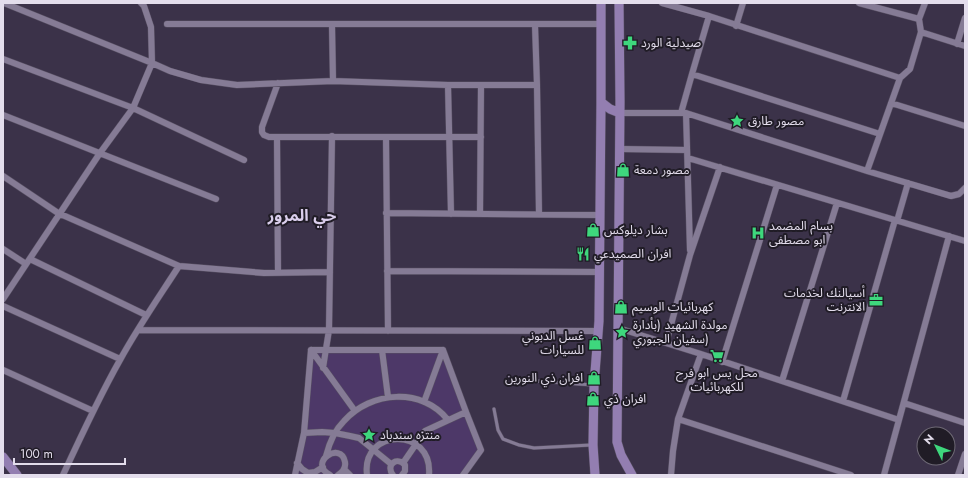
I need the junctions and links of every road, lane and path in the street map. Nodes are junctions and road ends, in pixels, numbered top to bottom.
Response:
1 (4, 3) edge
2 (141, 3) edge
3 (601, 3) edge
4 (619, 3) edge
5 (662, 3) edge
6 (743, 3) edge
7 (859, 3) edge
8 (925, 3) edge
9 (709, 16) junction
10 (965, 18) edge
11 (919, 19) junction
12 (167, 24) dead end
13 (601, 24) junction
14 (332, 25) junction
15 (535, 25) junction
16 (736, 26) junction
17 (921, 32) junction
18 (957, 44) junction
19 (965, 46) edge
20 (3, 59) edge
21 (152, 63) junction
22 (692, 74) junction
23 (900, 78) junction
24 (333, 81) junction
25 (278, 83) junction
26 (448, 85) junction
27 (481, 85) junction
28 (537, 85) junction
29 (602, 102) junction
30 (891, 103) junction
31 (133, 108) junction
32 (620, 113) junction
33 (684, 113) junction
34 (3, 115) edge
35 (965, 126) edge
36 (880, 134) junction
37 (332, 136) junction
38 (386, 136) junction
39 (276, 137) junction
40 (449, 137) junction
41 (481, 137) junction
42 (620, 148) junction
43 (688, 150) junction
44 (100, 153) junction
45 (688, 158) junction
46 (244, 160) dead end
47 (720, 167) junction
48 (867, 171) junction
49 (3, 176) edge
50 (908, 183) junction
51 (777, 185) junction
52 (965, 188) edge
53 (216, 199) dead end
54 (837, 203) junction
55 (60, 214) junction
56 (386, 214) junction
57 (451, 214) junction
58 (480, 214) junction
59 (540, 214) junction
60 (600, 215) junction
61 (896, 220) junction
62 (949, 236) junction
63 (965, 241) edge
64 (3, 249) edge
65 (690, 255) junction
66 (28, 262) junction
67 (179, 266) junction
68 (387, 271) junction
69 (330, 272) junction
70 (600, 272) junction
71 (278, 273) junction
72 (3, 299) edge
73 (3, 306) edge
74 (146, 315) junction
75 (618, 328) junction
76 (138, 330) junction
77 (329, 330) junction
78 (388, 331) junction
79 (599, 331) junction
80 (666, 343) junction
81 (311, 350) junction
82 (326, 350) junction
83 (382, 350) junction
84 (443, 350) junction
85 (701, 354) junction
86 (120, 360) junction
87 (722, 362) junction
88 (324, 368) junction
89 (3, 370) edge
90 (524, 380) dead end
91 (782, 381) junction
92 (594, 385) junction
93 (388, 397) junction
94 (843, 401) junction
95 (424, 402) junction
96 (904, 402) junction
97 (494, 409) dead end
98 (93, 411) junction
99 (355, 411) junction
100 (466, 412) junction
101 (678, 419) junction
102 (448, 420) junction
103 (899, 420) junction
104 (965, 423) edge
105 (304, 433) junction
106 (335, 433) junction
107 (416, 444) junction
108 (593, 445) junction
109 (373, 450) junction
110 (965, 454) edge
111 (326, 456) junction
112 (3, 457) edge
113 (298, 463) junction
114 (403, 463) junction
115 (391, 464) junction
116 (323, 467) junction
117 (344, 469) junction
118 (17, 475) edge
119 (63, 475) edge
120 (295, 475) edge
121 (328, 475) edge
122 (338, 475) edge
123 (350, 475) edge
124 (367, 475) edge
125 (393, 475) edge
126 (404, 475) edge
127 (429, 475) edge
128 (463, 475) edge
129 (595, 475) edge
130 (632, 475) edge
131 (671, 475) edge
132 (851, 475) edge
133 (884, 475) edge
134 (958, 475) edge

1 - 21 street
2 - 21 street
3 - 13 main road
4 - 32 main road
5 - 9 street
6 - 16 street
7 - 11 street
8 - 11 street
9 - 16 street
9 - 22 street
10 - 18 street
11 - 17 street
12 - 14 street
13 - 15 street
13 - 29 main road
14 - 15 street
14 - 24 street
15 - 28 street
16 - 23 street
17 - 18 street
17 - 23 street
18 - 19 street
20 - 31 street
21 - 25 street
21 - 31 street
22 - 33 street
22 - 36 street
23 - 30 street
24 - 25 street
24 - 26 street
25 - 39 street
26 - 27 street
26 - 40 street
27 - 28 street
27 - 41 street
28 - 59 street
29 - 32 main road
29 - 60 main road
30 - 35 street
30 - 36 street
31 - 44 street
31 - 46 street
32 - 33 street
32 - 42 main road
33 - 43 street
33 - 48 street
34 - 44 street
36 - 48 street
37 - 38 street
37 - 39 street
37 - 69 street
38 - 40 street
38 - 56 street
39 - 71 street
40 - 41 street
40 - 57 street
41 - 58 street
42 - 43 street
42 - 75 main road
43 - 45 street
44 - 53 street
44 - 55 street
45 - 47 street
45 - 65 street
47 - 51 street
47 - 65 street
48 - 50 street
49 - 55 street
50 - 52 street
50 - 61 street
51 - 54 street
51 - 87 street
54 - 61 street
54 - 91 street
55 - 66 street
55 - 67 street
56 - 57 street
56 - 68 street
57 - 58 street
58 - 59 street
59 - 60 street
60 - 70 main road
61 - 62 street
61 - 94 street
62 - 63 street
62 - 96 street
64 - 66 street
65 - 80 street
66 - 72 street
66 - 74 street
67 - 71 street
67 - 74 street
68 - 70 street
68 - 78 street
69 - 71 street
69 - 77 street
70 - 79 main road
73 - 86 street
74 - 76 street
75 - 80 street
75 - 130 main road
76 - 77 street
76 - 86 street
77 - 78 street
77 - 82 street
78 - 79 street
79 - 92 main road
80 - 85 street
81 - 82 street
81 - 88 street
81 - 105 street
82 - 83 street
82 - 88 street
83 - 84 street
83 - 93 street
84 - 95 street
84 - 100 street
85 - 87 street
85 - 101 street
86 - 98 street
87 - 91 street
88 - 99 street
89 - 98 street
90 - 92 lane
91 - 94 street
92 - 108 main road
93 - 95 street
93 - 99 street
94 - 103 street
95 - 102 street
96 - 103 street
96 - 104 street
97 - 108 lane
98 - 119 street
99 - 106 street
100 - 102 street
100 - 128 street
101 - 131 street
101 - 132 street
102 - 107 street
103 - 133 street
105 - 106 street
105 - 113 street
106 - 109 street
106 - 111 street
107 - 109 street
107 - 114 street
107 - 127 street
108 - 129 main road
109 - 115 street
109 - 124 street
110 - 134 street
111 - 116 street
111 - 117 street
112 - 118 main road
113 - 116 street
113 - 120 street
114 - 115 street
114 - 126 street
115 - 125 street
116 - 121 street
117 - 122 street
117 - 123 street

